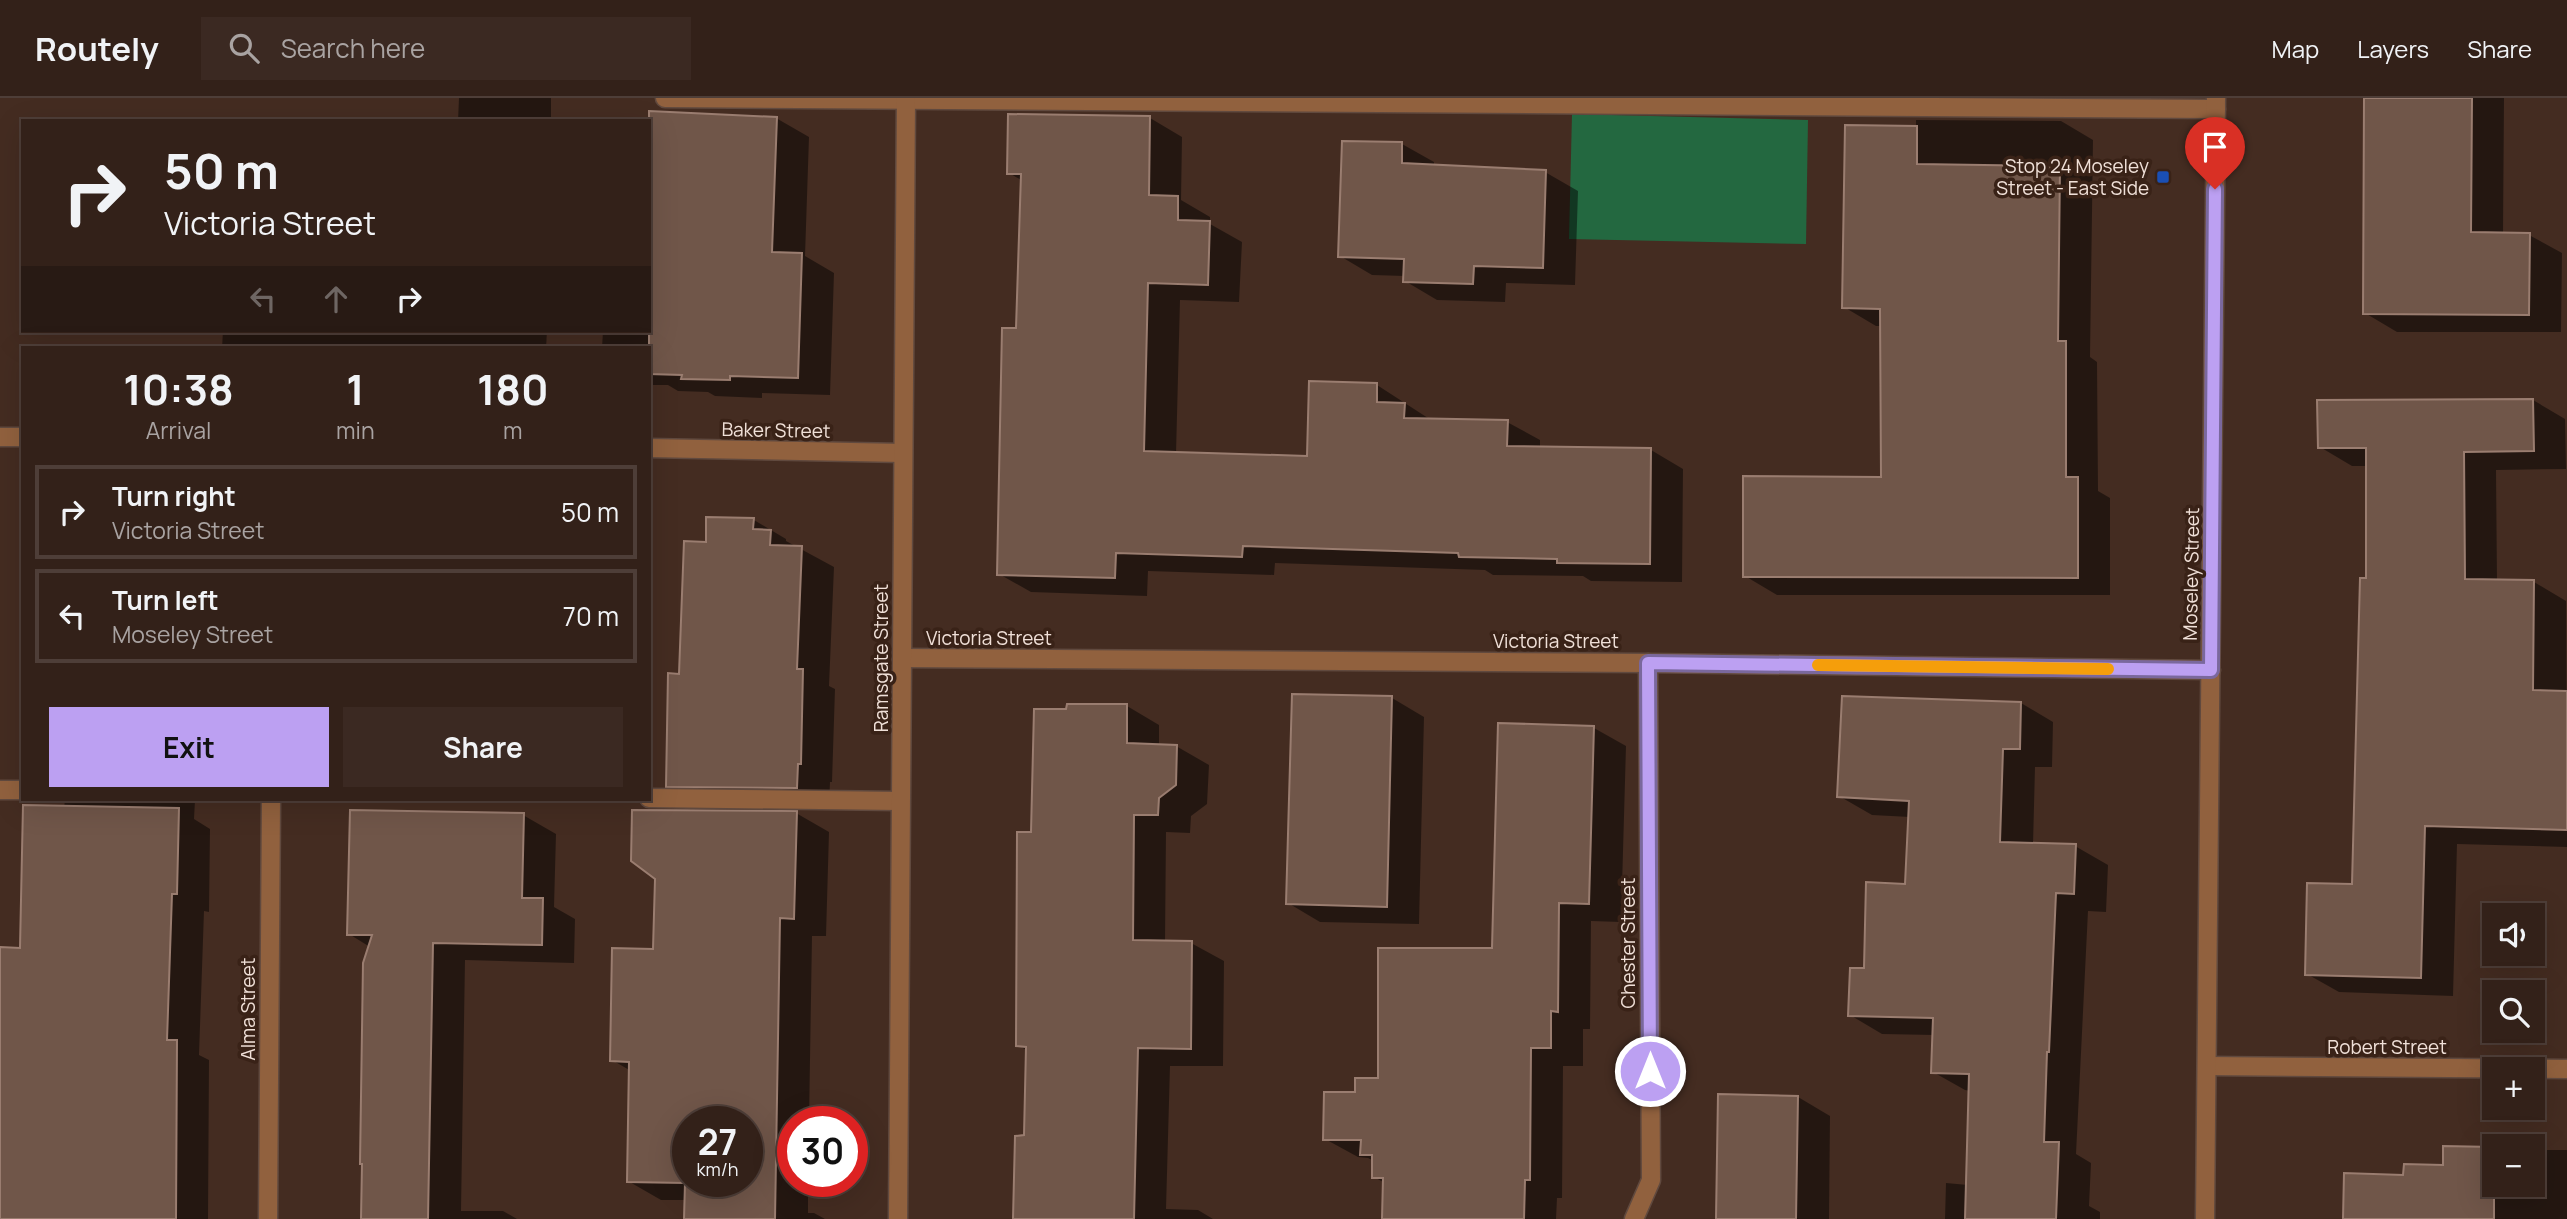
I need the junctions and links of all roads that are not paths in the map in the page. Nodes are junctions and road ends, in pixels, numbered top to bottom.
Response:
1 (665, 98) edge
2 (906, 99) edge
3 (2216, 103) edge
4 (0, 437) edge
5 (21, 437) edge
6 (651, 448) edge
7 (903, 453) junction
8 (902, 658) junction
9 (1648, 663) junction
10 (2211, 670) junction
11 (0, 790) edge
12 (21, 790) edge
13 (651, 798) edge
14 (271, 801) edge
15 (900, 801) junction
16 (2207, 1066) junction
17 (2567, 1069) edge
18 (268, 1219) edge
19 (898, 1219) edge
20 (1634, 1219) edge
21 (2205, 1219) edge

1 - 2 street
2 - 3 street
2 - 7 street, Ramsgate Street
3 - 10 street, Moseley Street
4 - 5 street
6 - 7 street, Baker Street
7 - 8 street, Ramsgate Street
8 - 9 street, Victoria Street
8 - 15 street, Ramsgate Street
9 - 10 street, Victoria Street
9 - 20 street, Chester Street
10 - 16 street, Moseley Street
11 - 12 street
13 - 15 street
14 - 18 street, Alma Street
15 - 19 street, Ramsgate Street
16 - 17 street, Robert Street
16 - 21 street, Moseley Street

